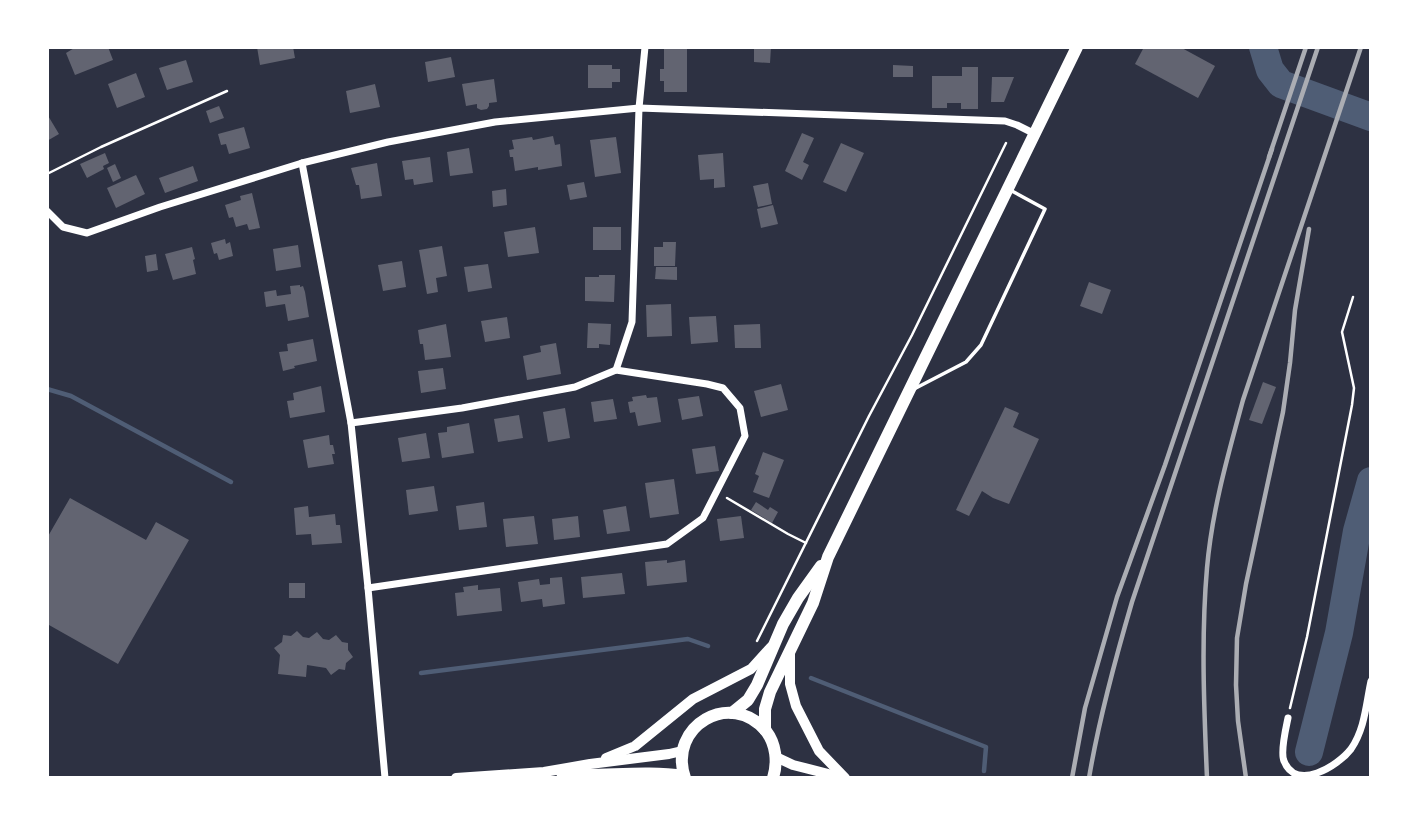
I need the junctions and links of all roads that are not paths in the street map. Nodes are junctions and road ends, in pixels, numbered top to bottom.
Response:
1 (645, 47) edge
2 (1077, 47) edge
3 (639, 108) junction
4 (1035, 134) junction
5 (302, 163) junction
6 (1008, 189) junction
7 (47, 211) edge
8 (616, 370) junction
9 (909, 392) junction
10 (351, 423) junction
11 (828, 557) junction
12 (368, 587) junction
13 (774, 643) junction
14 (790, 650) junction
15 (1371, 681) edge
16 (732, 713) junction
17 (1288, 718) road end
18 (765, 730) junction
19 (682, 751) junction
20 (775, 757) junction
21 (590, 764) junction
22 (544, 772) junction
23 (578, 774) junction
24 (684, 776) edge
25 (385, 778) edge
26 (456, 778) edge
27 (594, 778) edge
28 (773, 778) edge
29 (845, 778) edge

1 - 3 street
2 - 4 main road
3 - 4 street
3 - 5 street
3 - 8 street
4 - 6 main road
5 - 7 street
5 - 10 street
6 - 9 main road
6 - 9 lane
8 - 10 street
8 - 12 street
9 - 11 main road
10 - 12 street
11 - 13 main road
11 - 14 main road
12 - 25 street
13 - 16 main road
13 - 21 main road
14 - 18 main road
14 - 29 main road
15 - 17 street
16 - 18 main road
16 - 19 main road
18 - 20 main road
19 - 21 main road
19 - 24 main road
20 - 28 main road
20 - 29 main road
21 - 22 main road
22 - 23 main road
22 - 26 main road
23 - 24 main road
23 - 27 main road

